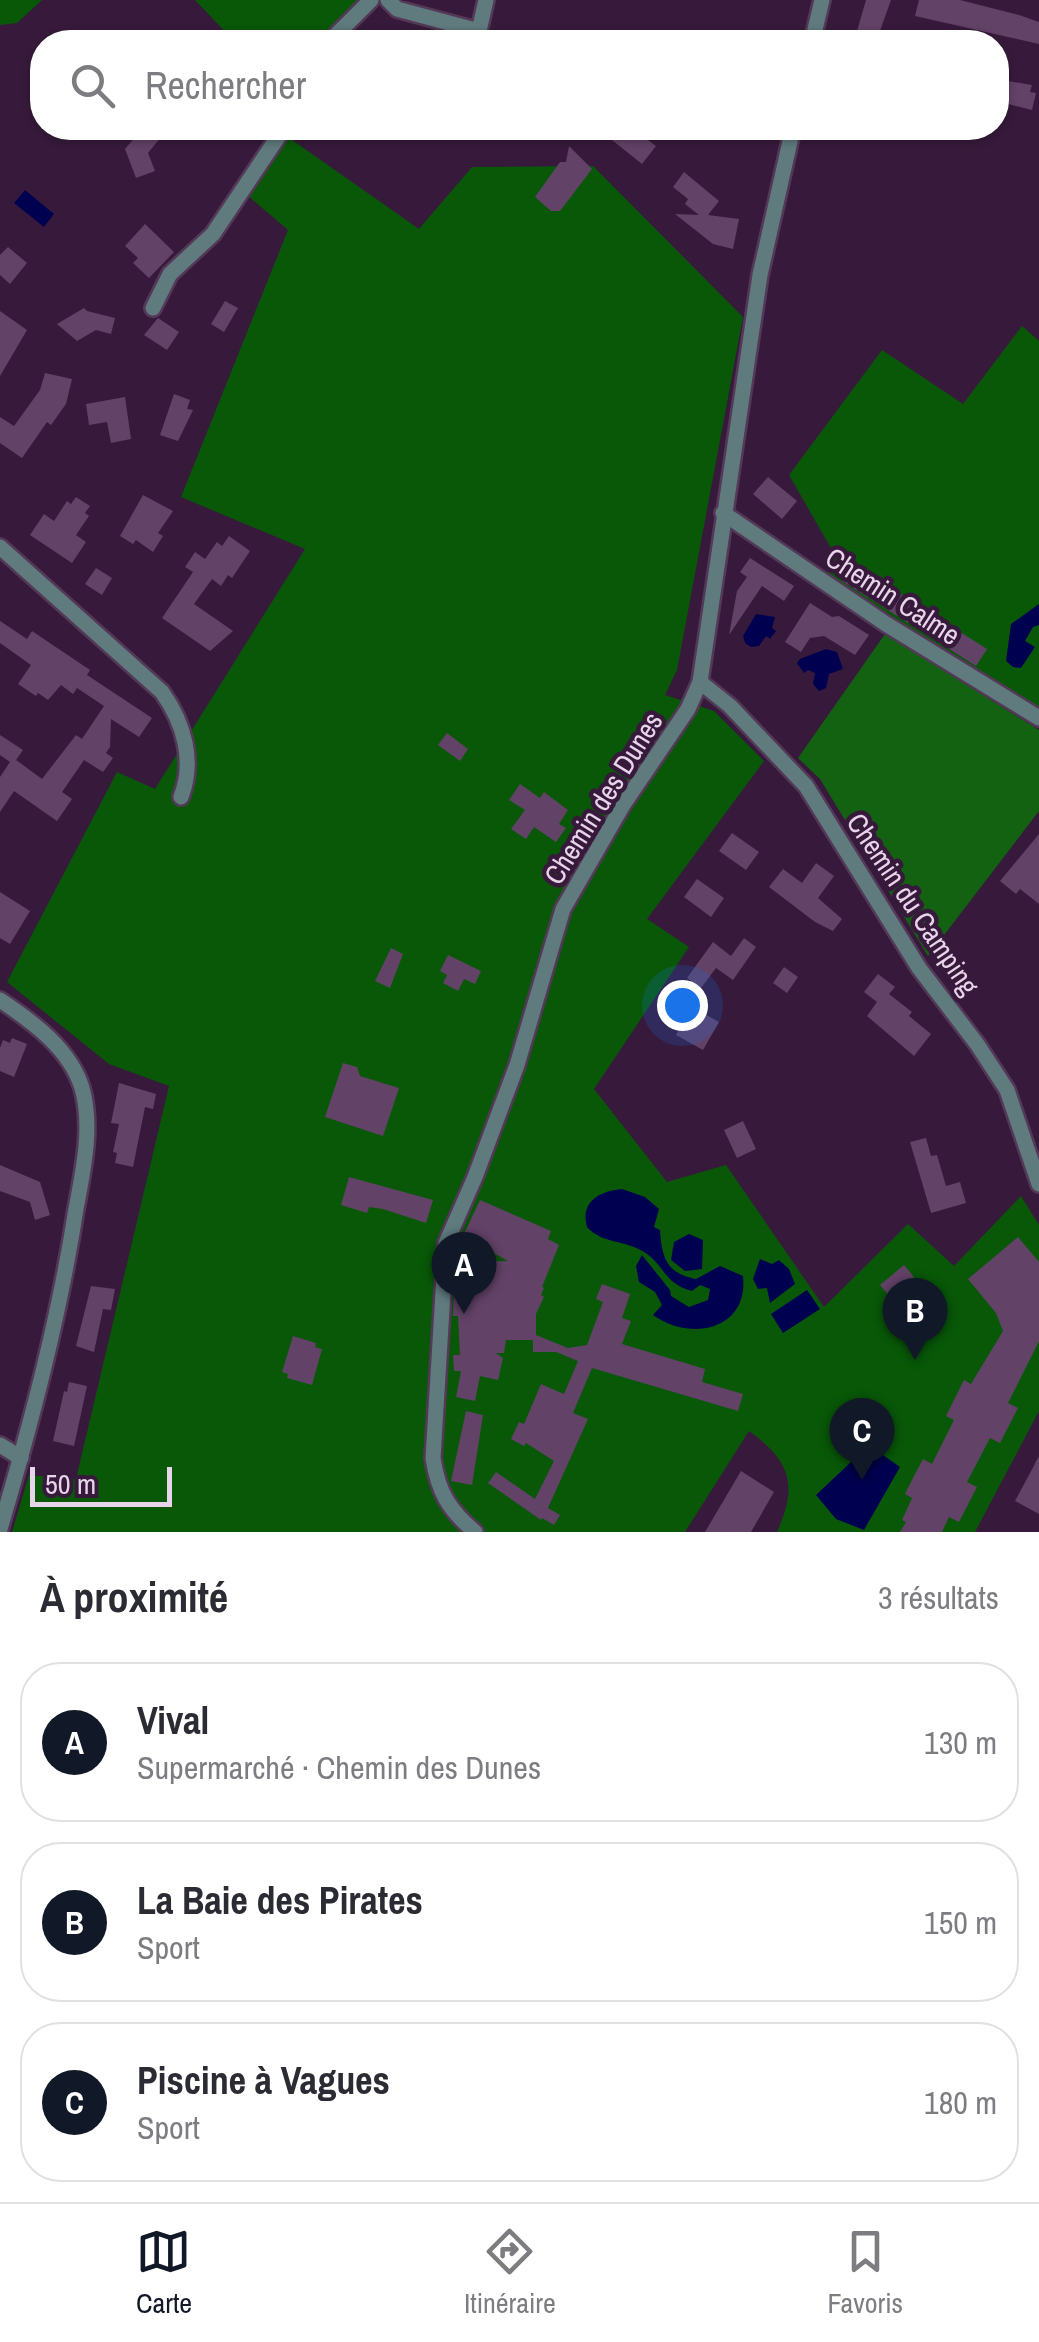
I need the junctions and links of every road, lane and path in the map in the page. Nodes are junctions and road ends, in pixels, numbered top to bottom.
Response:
1 (372, 0) edge
2 (388, 0) edge
3 (486, 0) edge
4 (822, 0) edge
5 (341, 30) edge
6 (475, 30) edge
7 (479, 30) edge
8 (815, 30) edge
9 (276, 140) edge
10 (790, 140) edge
11 (153, 308) dead end
12 (722, 513) junction
13 (0, 547) edge
14 (700, 682) junction
15 (1039, 718) edge
16 (181, 798) dead end
17 (0, 1000) edge
18 (1039, 1184) edge
19 (0, 1444) edge
20 (21, 1458) junction
21 (0, 1529) edge
22 (475, 1532) edge

1 - 5 street
2 - 6 street
3 - 7 street
4 - 8 street
9 - 11 street
10 - 12 street, Chemin des Dunes
12 - 14 street, Chemin des Dunes
12 - 15 street, Chemin Calme
13 - 16 street
14 - 18 street, Chemin du Camping
14 - 22 street, Chemin des Dunes
17 - 20 street
19 - 20 street
20 - 21 street

